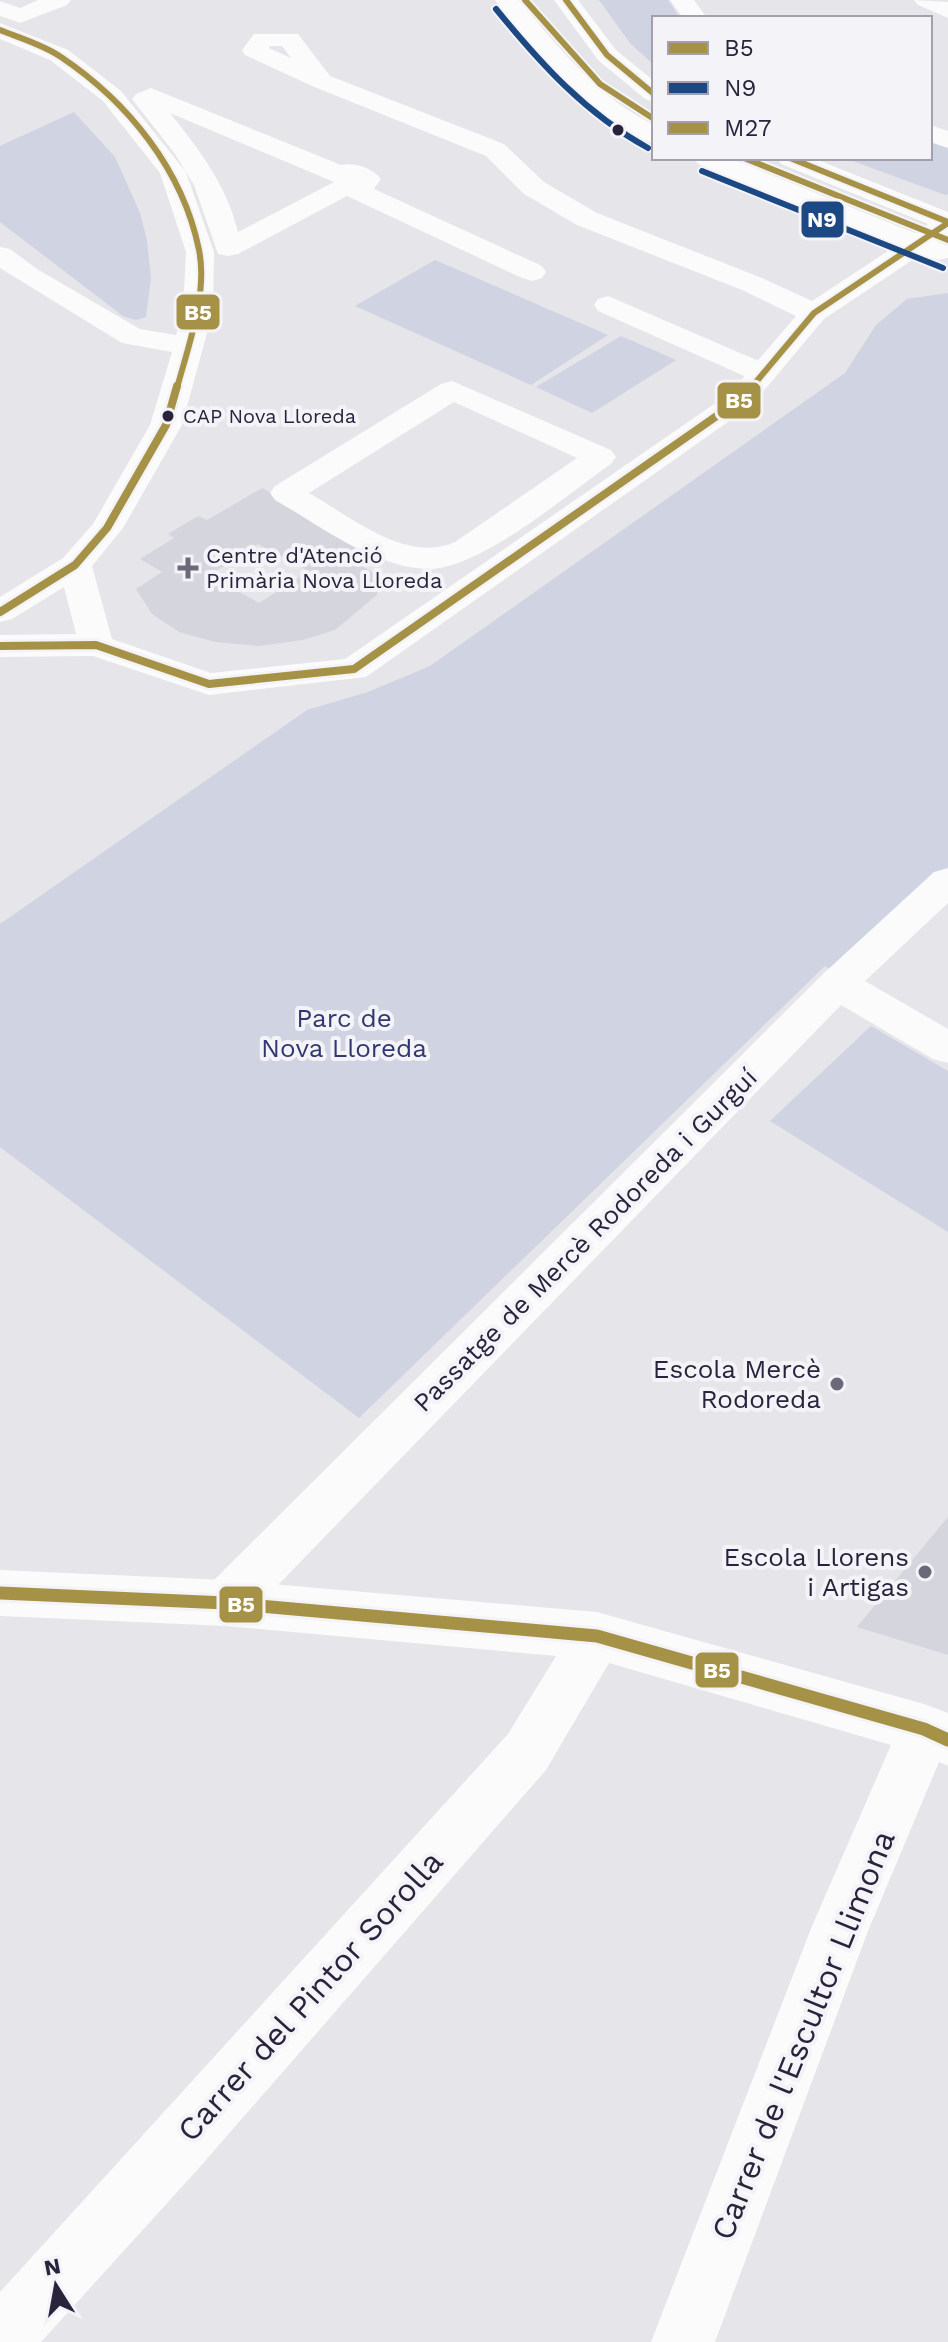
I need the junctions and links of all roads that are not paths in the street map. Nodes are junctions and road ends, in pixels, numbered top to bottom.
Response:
1 (59, 0) edge
2 (507, 0) edge
3 (566, 0) edge
4 (926, 0) edge
5 (0, 8) edge
6 (948, 11) edge
7 (0, 30) edge
8 (321, 81) dead end
9 (652, 92) edge
10 (112, 96) junction
11 (145, 99) joint
12 (652, 134) edge
13 (712, 160) edge
14 (795, 160) edge
15 (948, 222) edge
16 (933, 249) edge
17 (0, 255) edge
18 (532, 272) dead end
19 (608, 305) dead end
20 (814, 313) junction
21 (189, 346) junction
22 (762, 373) junction
23 (452, 390) joint
24 (75, 565) junction
25 (0, 612) edge
26 (96, 645) junction
27 (0, 646) edge
28 (948, 881) edge
29 (837, 984) junction
30 (948, 1048) edge
31 (0, 1593) edge
32 (226, 1603) junction
33 (597, 1636) junction
34 (936, 1735) edge
35 (0, 2339) edge
36 (683, 2342) edge

1 - 5 street
2 - 12 street
3 - 9 street
4 - 6 street
7 - 10 street
8 - 20 street
10 - 18 street
10 - 21 street
11 - 11 street
13 - 16 street
14 - 15 street
15 - 16 street
16 - 20 street
17 - 21 street
19 - 22 street
20 - 22 street
21 - 24 street
22 - 26 street
23 - 23 street
24 - 25 street
24 - 26 street
26 - 27 street
28 - 29 street, Passatge de Mercè Rodoreda i Gurguí
29 - 30 street
29 - 32 street, Passatge de Mercè Rodoreda i Gurguí
31 - 32 street
32 - 33 street
33 - 34 street
33 - 35 street, Carrer del Pintor Sorolla
34 - 36 street, Carrer de l'Escultor Llimona

